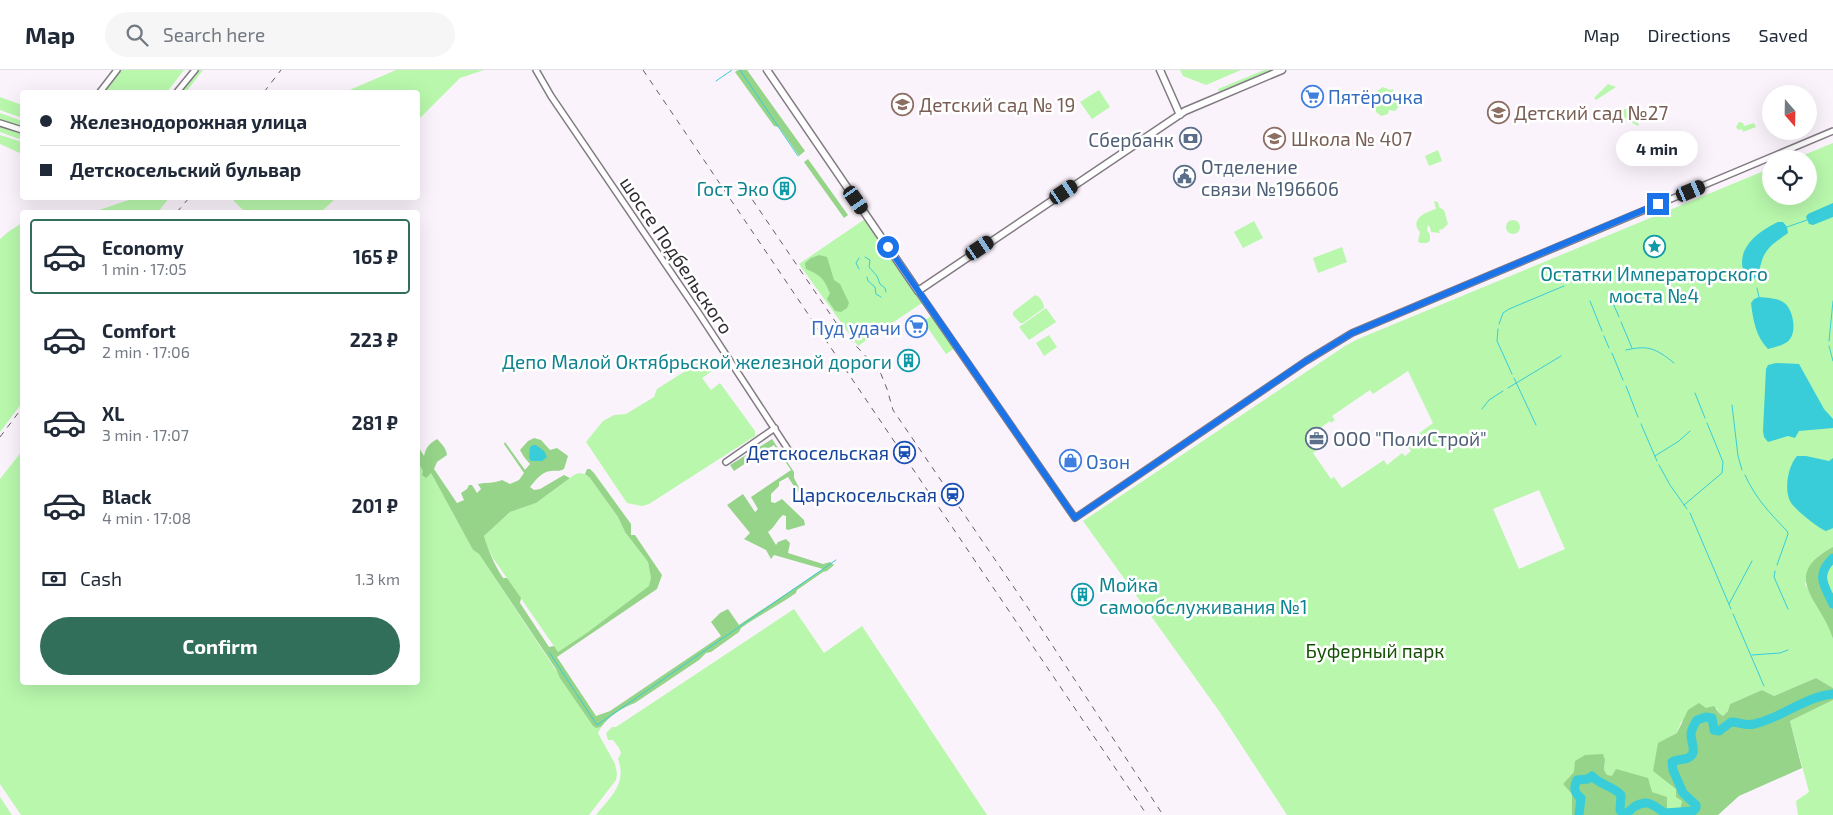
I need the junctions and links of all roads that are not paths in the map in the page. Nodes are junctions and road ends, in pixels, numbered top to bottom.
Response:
1 (117, 70) edge
2 (195, 70) edge
3 (536, 70) edge
4 (767, 70) edge
5 (1160, 70) edge
6 (1282, 70) edge
7 (102, 90) edge
8 (179, 90) edge
9 (1180, 115) junction
10 (0, 123) edge
11 (20, 129) edge
12 (1833, 131) edge
13 (918, 291) junction
14 (774, 428) junction
15 (793, 457) dead end
16 (726, 462) dead end

1 - 7 street
2 - 8 street
3 - 14 street, шоссе Подбельского
4 - 13 street
5 - 9 street
6 - 9 street
9 - 13 street
10 - 11 street
12 - 13 street
14 - 15 street, шоссе Подбельского
14 - 16 street

